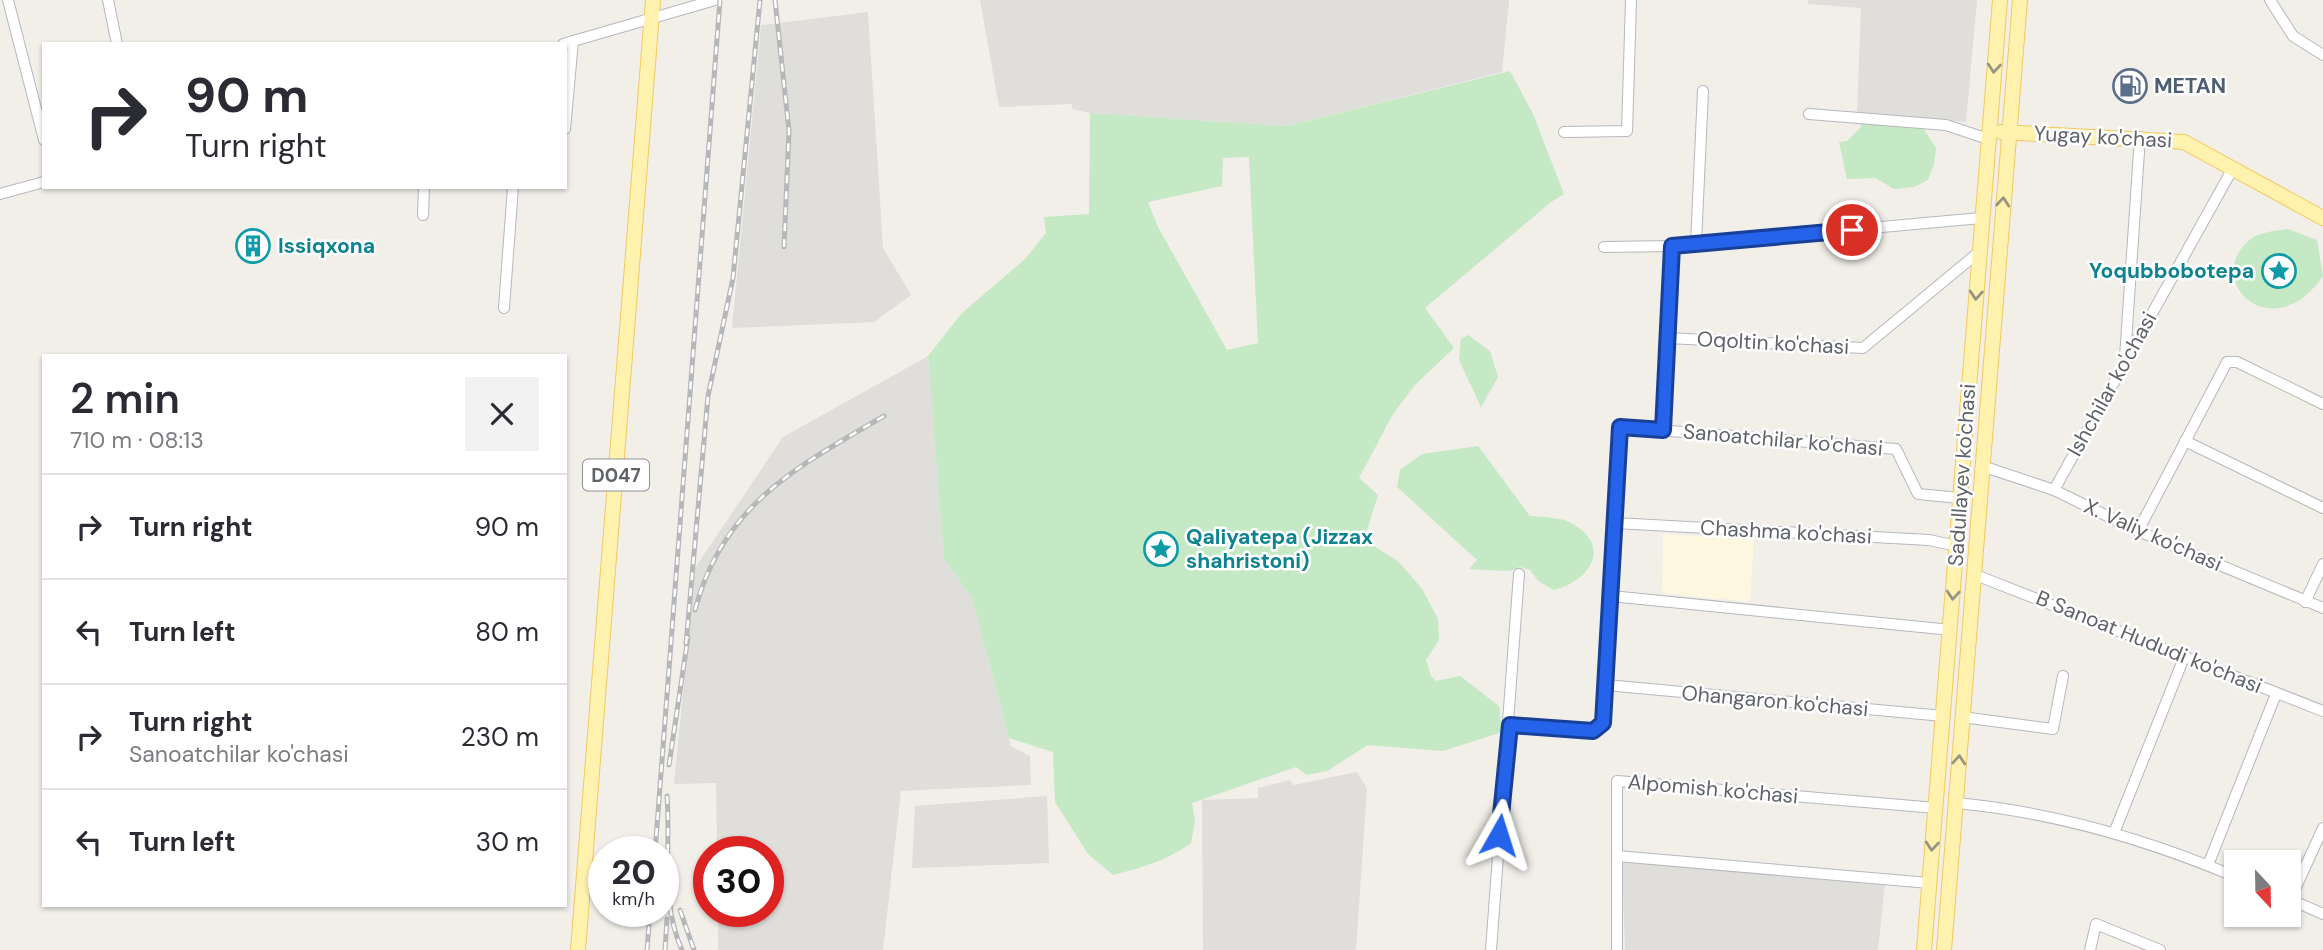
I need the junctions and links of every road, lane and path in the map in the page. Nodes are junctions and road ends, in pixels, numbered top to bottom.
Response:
1 (8, 0) edge
2 (108, 0) edge
3 (653, 0) edge
4 (715, 0) edge
5 (1631, 0) edge
6 (2000, 0) edge
7 (2020, 0) edge
8 (2270, 0) edge
9 (652, 21) junction
10 (117, 42) edge
11 (568, 43) edge
12 (2323, 55) edge
13 (567, 72) edge
14 (1703, 91) dead end
15 (1809, 114) dead end
16 (42, 132) edge
17 (1564, 132) dead end
18 (2009, 132) junction
19 (1989, 135) junction
20 (2140, 137) junction
21 (2232, 168) junction
22 (42, 183) edge
23 (424, 189) edge
24 (513, 189) edge
25 (0, 194) edge
26 (423, 215) dead end
27 (1981, 218) junction
28 (2323, 218) edge
29 (1696, 243) junction
30 (1672, 246) junction
31 (1604, 247) dead end
32 (1979, 252) junction
33 (504, 308) dead end
34 (1668, 338) junction
35 (2125, 359) junction
36 (2323, 404) edge
37 (1663, 430) junction
38 (2185, 442) junction
39 (1982, 466) junction
40 (2054, 490) junction
41 (1960, 498) junction
42 (2323, 508) edge
43 (1615, 523) junction
44 (2138, 531) junction
45 (1957, 546) junction
46 (2323, 564) edge
47 (1519, 574) dead end
48 (1973, 575) junction
49 (1611, 596) junction
50 (2305, 602) junction
51 (2323, 608) edge
52 (1951, 630) junction
53 (2185, 655) junction
54 (2063, 676) dead end
55 (1606, 685) junction
56 (2276, 694) junction
57 (2323, 711) edge
58 (1943, 716) junction
59 (1962, 718) junction
60 (1510, 725) junction
61 (1955, 803) junction
62 (1936, 808) junction
63 (2323, 828) edge
64 (2114, 834) junction
65 (1617, 856) junction
66 (2208, 865) junction
67 (2224, 872) edge
68 (2301, 876) edge
69 (1929, 883) junction
70 (2301, 905) edge
71 (2323, 914) edge
72 (578, 950) edge
73 (1491, 950) edge
74 (1617, 950) edge
75 (1924, 950) edge
76 (1944, 950) edge
77 (2090, 950) edge
78 (2160, 950) edge

1 - 16 street
2 - 10 street
3 - 9 main road, D047
4 - 9 street
5 - 17 street
6 -> 19 main road, Sadullayev ko'chasi
7 - 18 main road, Sadullayev ko'chasi
8 - 12 street
9 - 11 street
9 - 72 main road, D047
11 - 13 street
14 - 29 street
15 - 19 street
18 - 19 main road, Yugay ko'chasi
18 - 20 main road, Yugay ko'chasi
39 -> 18 main road, Sadullayev ko'chasi
19 - 27 main road, Sadullayev ko'chasi
20 - 21 main road, Yugay ko'chasi
20 - 35 street
21 - 28 main road, Yugay ko'chasi
21 - 35 street, Ishchilar ko'chasi
22 - 25 street
23 - 26 street
24 - 33 street
27 - 29 street
27 - 32 main road, Sadullayev ko'chasi
29 - 30 street
30 - 31 street
30 - 34 street, Oqoltin ko'chasi
32 - 34 street, Oqoltin ko'chasi
32 -> 41 main road, Sadullayev ko'chasi
34 - 37 street
35 - 40 street, Ishchilar ko'chasi
36 - 38 street
37 - 41 street, Sanoatchilar ko'chasi
37 - 43 street, Sanoatchilar ko'chasi
38 - 42 street
38 - 44 street
39 - 40 street, X. Valiy ko'chasi
39 - 48 main road, Sadullayev ko'chasi
40 - 44 street, X. Valiy ko'chasi
41 - 45 main road, Sadullayev ko'chasi
43 - 45 street, Chashma ko'chasi
43 - 49 street
44 - 50 street, X. Valiy ko'chasi
45 -> 52 main road, Sadullayev ko'chasi
46 - 50 street
47 - 60 street
48 - 53 street, B Sanoat Hududi ko'chasi
48 - 59 main road, Sadullayev ko'chasi
49 - 52 street
49 - 55 street
50 - 51 street, X. Valiy ko'chasi
52 - 58 main road, Sadullayev ko'chasi
53 - 56 street, B Sanoat Hududi ko'chasi
53 - 64 street
54 - 59 street
55 - 58 street, Ohangaron ko'chasi
55 - 60 street
56 - 57 street, B Sanoat Hududi ko'chasi
56 - 66 street
58 - 62 main road, Sadullayev ko'chasi
61 -> 59 main road, Sadullayev ko'chasi
60 - 73 street
61 - 64 street
61 - 76 main road, Sadullayev ko'chasi
62 - 65 street, Alpomish ko'chasi
62 -> 69 main road, Sadullayev ko'chasi
63 - 68 street
64 - 66 street
65 - 69 street
65 - 74 street, Alpomish ko'chasi
66 - 67 street
69 - 75 main road, Sadullayev ko'chasi
70 - 71 street
77 - 78 street

